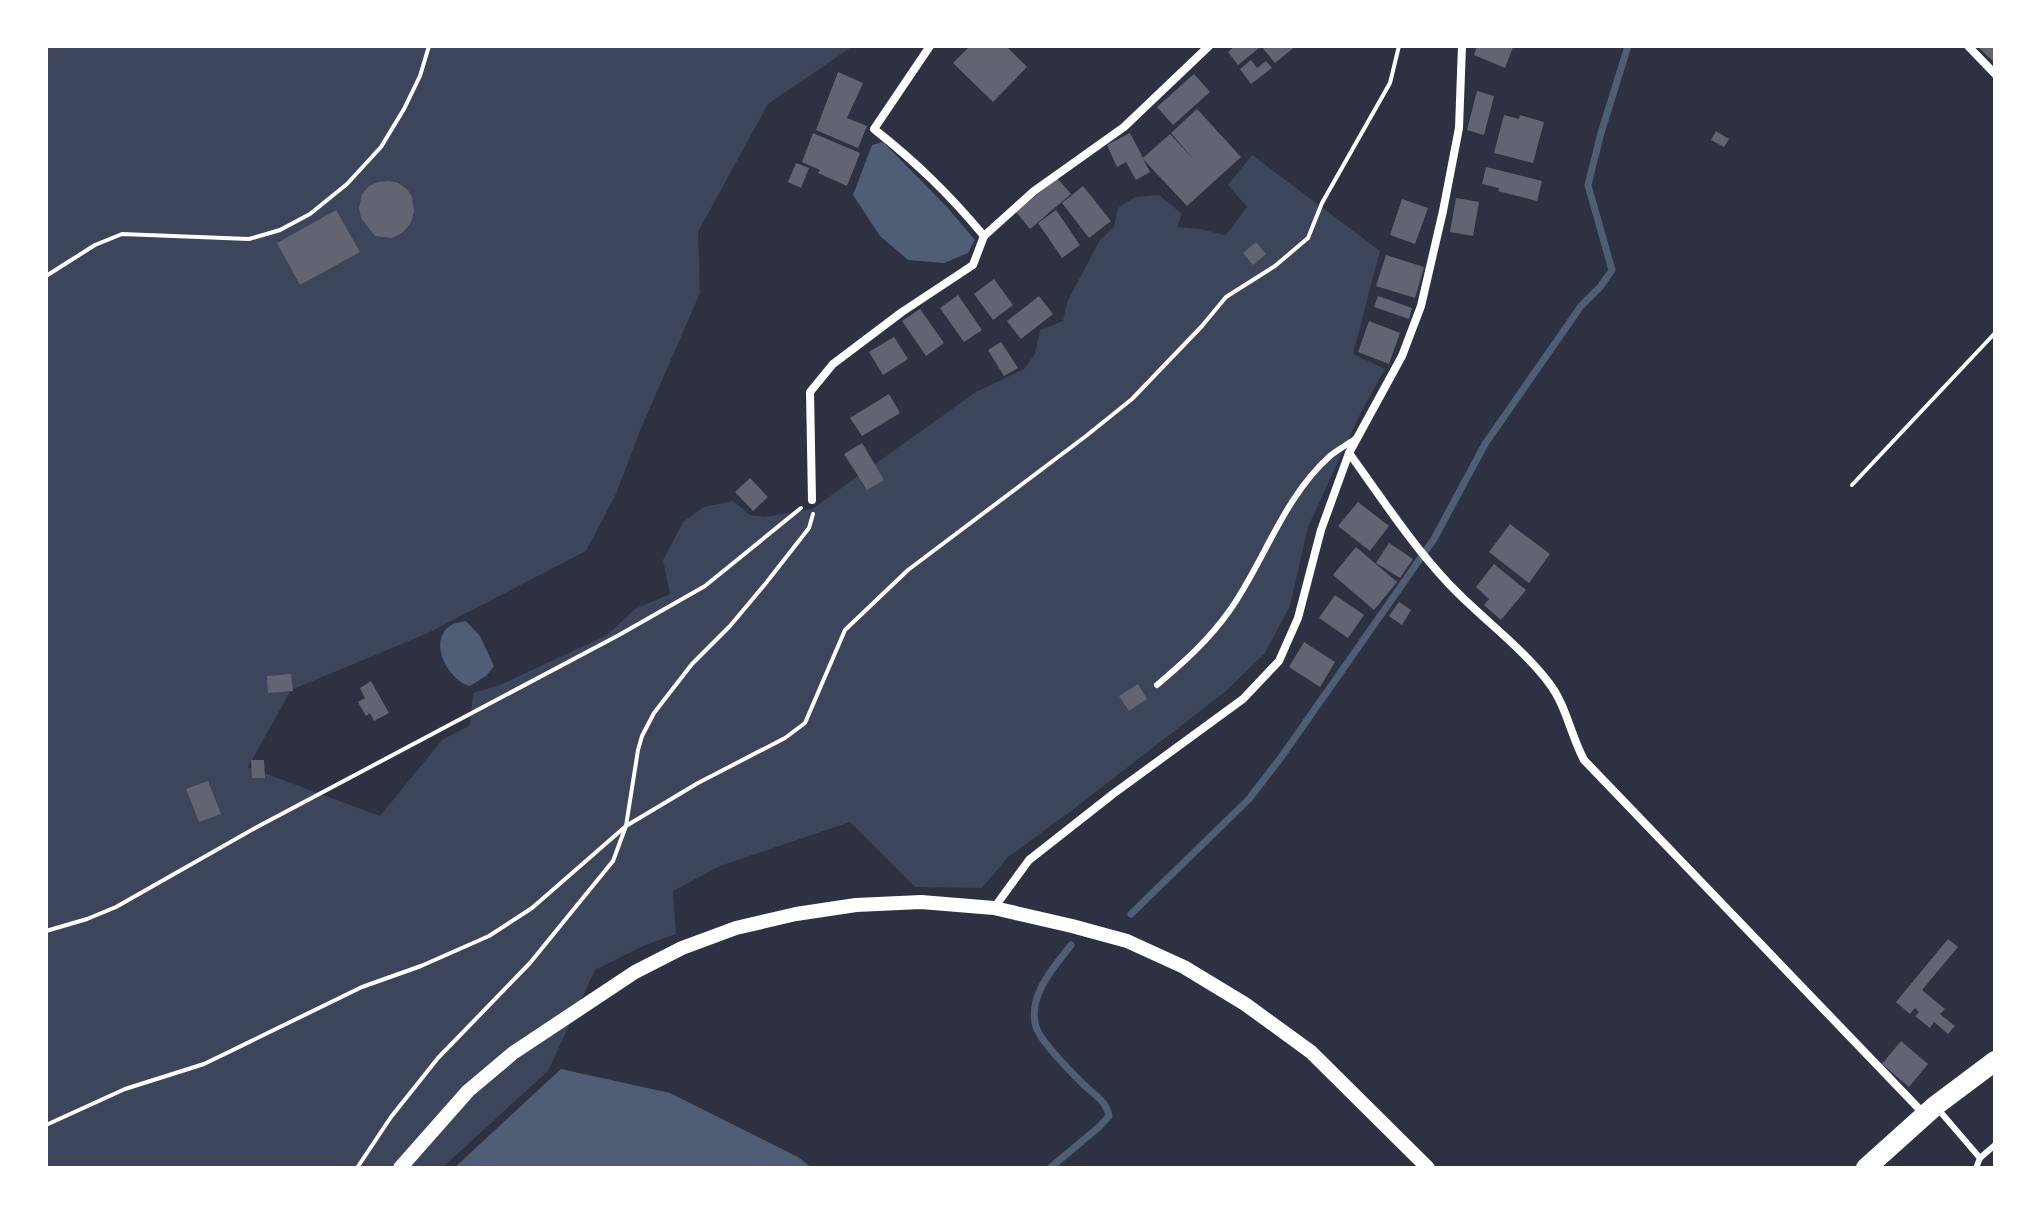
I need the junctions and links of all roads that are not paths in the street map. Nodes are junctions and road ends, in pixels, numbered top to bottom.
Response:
1 (930, 46) edge
2 (1209, 46) edge
3 (1462, 46) edge
4 (1968, 46) edge
5 (1995, 74) edge
6 (984, 236) junction
7 (1358, 437) junction
8 (1349, 453) junction
9 (812, 500) road end
10 (1157, 685) dead end
11 (994, 908) junction
12 (1995, 1061) edge
13 (1930, 1111) junction
14 (1995, 1145) edge
15 (1980, 1158) junction
16 (400, 1168) edge
17 (1428, 1168) edge
18 (1866, 1168) edge
19 (1976, 1168) edge

1 - 6 street
2 - 6 street
3 - 7 street
4 - 5 street
6 - 9 street
7 - 8 street
7 - 10 lane
8 - 11 street
8 - 13 street
11 - 16 street
11 - 17 street
12 - 13 main road
13 - 15 lane
13 - 18 main road
14 - 15 lane
15 - 19 lane

